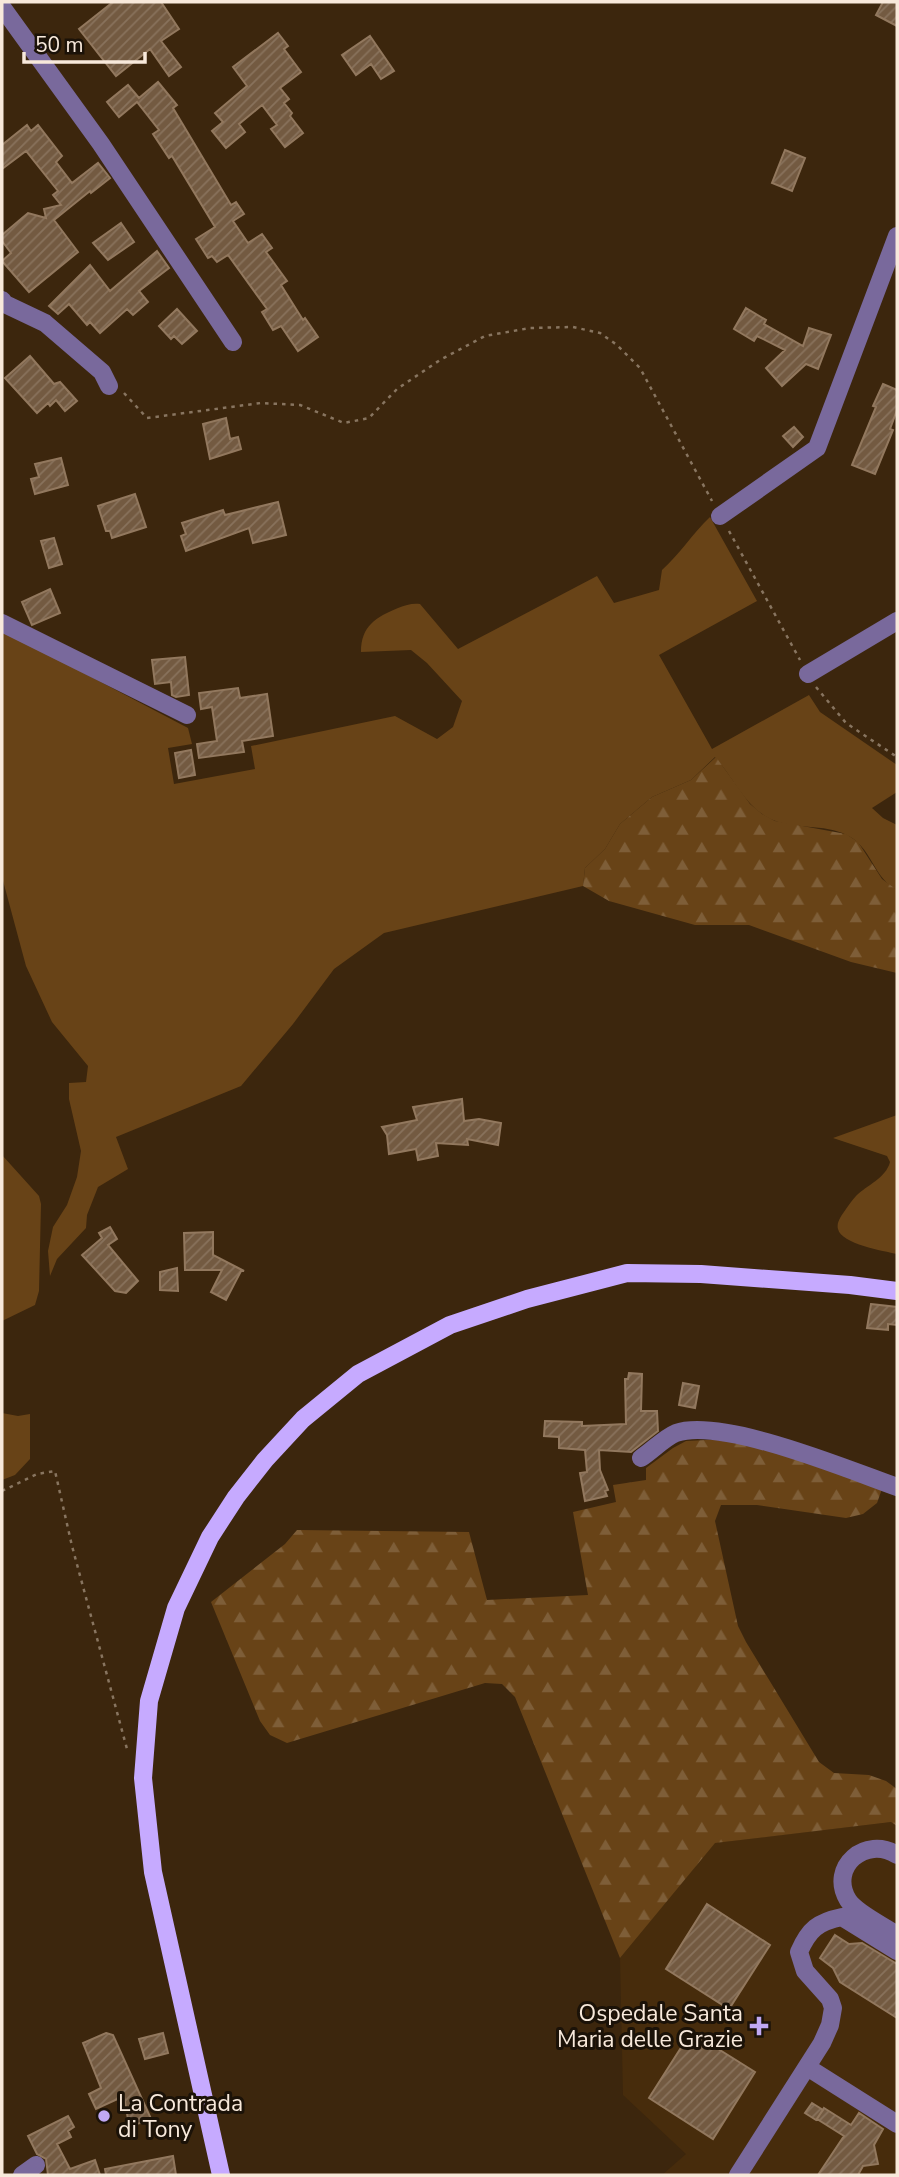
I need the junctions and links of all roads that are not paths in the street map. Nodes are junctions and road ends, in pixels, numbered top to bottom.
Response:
1 (2, 8) edge
2 (897, 236) edge
3 (3, 303) edge
4 (233, 342) dead end
5 (109, 386) road end
6 (720, 516) road end
7 (897, 621) edge
8 (2, 623) edge
9 (808, 674) road end
10 (187, 716) dead end
11 (897, 1291) edge
12 (641, 1458) dead end
13 (897, 1487) edge
14 (897, 1855) edge
15 (897, 1935) edge
16 (897, 1951) edge
17 (807, 2067) junction
18 (897, 2124) edge
19 (221, 2175) edge
20 (738, 2175) edge

1 - 4 street
2 - 6 street
3 - 5 street
7 - 9 street
8 - 10 street
11 - 19 main road
12 - 13 street
14 - 15 street
16 - 17 street
17 - 18 street
17 - 20 street

